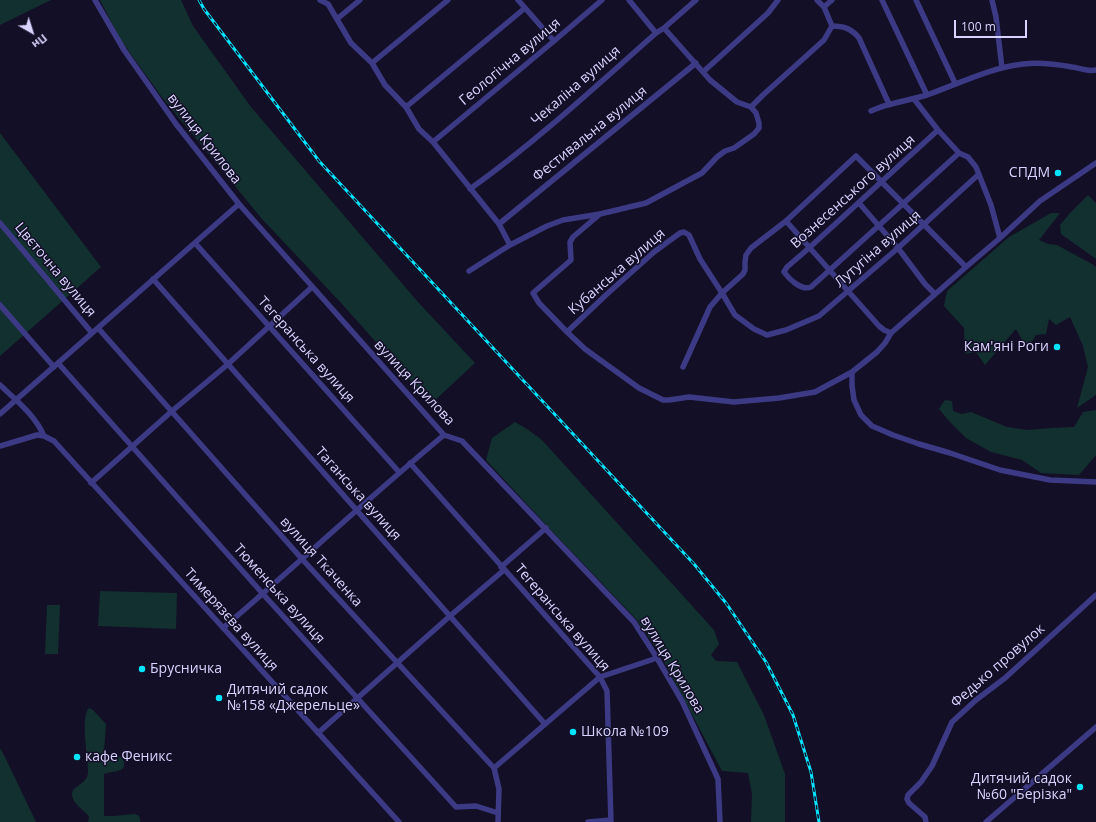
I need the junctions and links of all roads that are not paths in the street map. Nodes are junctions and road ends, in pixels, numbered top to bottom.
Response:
1 (95, 0) edge
2 (320, 0) edge
3 (334, 0) edge
4 (360, 0) edge
5 (448, 0) edge
6 (518, 0) edge
7 (602, 0) edge
8 (629, 0) edge
9 (696, 0) edge
10 (778, 0) edge
11 (817, 0) edge
12 (832, 0) edge
13 (882, 0) edge
14 (916, 0) edge
15 (992, 0) edge
16 (328, 4) junction
17 (824, 7) junction
18 (525, 8) junction
19 (337, 19) junction
20 (832, 26) junction
21 (664, 28) junction
22 (656, 33) junction
23 (554, 41) junction
24 (372, 63) junction
25 (696, 63) junction
26 (1002, 68) junction
27 (1096, 70) edge
28 (703, 72) junction
29 (955, 83) junction
30 (927, 95) junction
31 (914, 99) junction
32 (888, 104) junction
33 (406, 107) junction
34 (751, 107) junction
35 (871, 111) dead end
36 (938, 130) junction
37 (433, 142) junction
38 (959, 153) junction
39 (1096, 164) edge
40 (979, 174) junction
41 (881, 182) junction
42 (470, 188) junction
43 (859, 203) junction
44 (239, 204) junction
45 (902, 204) junction
46 (600, 214) junction
47 (786, 221) junction
48 (0, 223) edge
49 (499, 224) junction
50 (924, 224) junction
51 (878, 226) junction
52 (684, 232) joint
53 (1000, 238) junction
54 (195, 243) junction
55 (510, 245) junction
56 (809, 248) junction
57 (898, 248) junction
58 (966, 267) junction
59 (469, 271) dead end
60 (829, 271) junction
61 (153, 279) junction
62 (312, 287) junction
63 (848, 292) junction
64 (722, 293) junction
65 (935, 294) junction
66 (0, 305) edge
67 (269, 326) junction
68 (98, 328) junction
69 (567, 332) junction
70 (92, 333) junction
71 (891, 333) junction
72 (227, 364) junction
73 (56, 365) junction
74 (683, 367) dead end
75 (852, 372) junction
76 (0, 384) edge
77 (16, 400) junction
78 (172, 411) junction
79 (0, 414) edge
80 (444, 435) junction
81 (44, 436) junction
82 (0, 446) edge
83 (132, 446) junction
84 (410, 463) junction
85 (399, 472) junction
86 (1096, 482) edge
87 (91, 483) junction
88 (357, 510) junction
89 (546, 528) junction
90 (302, 559) junction
91 (502, 568) junction
92 (263, 594) junction
93 (1096, 595) edge
94 (450, 616) junction
95 (223, 628) junction
96 (657, 658) junction
97 (397, 664) junction
98 (600, 677) junction
99 (358, 699) junction
100 (545, 724) junction
101 (1096, 727) edge
102 (318, 733) junction
103 (494, 768) junction
104 (498, 813) junction
105 (611, 821) edge
106 (399, 822) edge
107 (498, 822) edge
108 (588, 822) edge
109 (720, 822) edge
110 (926, 822) edge
111 (986, 822) edge

1 - 44 street, вулиця Крилова
2 - 16 street
3 - 16 street
4 - 19 street
5 - 24 street
6 - 18 street
7 - 23 street, Геологічна вулиця
8 - 22 street
9 - 21 street, Чекаліна вулиця
10 - 28 street
11 - 17 street
12 - 17 street
13 - 30 street
14 - 29 street
15 - 26 street
16 - 19 street
17 - 20 street
18 - 23 street
18 - 33 street
19 - 24 street
20 - 32 street
20 - 34 street
21 - 22 street, Чекаліна вулиця
21 - 25 street
22 - 42 street, Чекаліна вулиця
23 - 37 street, Геологічна вулиця
24 - 33 street
25 - 28 street
25 - 49 street, Фестивальна вулиця
26 - 27 street
26 - 29 street
28 - 34 street
29 - 30 street
30 - 31 street
31 - 32 street
31 - 36 street
32 - 35 street
33 - 37 street
34 - 46 street, Кубанська вулиця
36 - 38 street
36 - 41 street, Вознесенського вулиця
37 - 42 street
38 - 40 street
38 - 45 street
39 - 53 street
40 - 50 street, Лутугіна вулиця
40 - 53 street
41 - 43 street, Вознесенського вулиця
41 - 45 street
41 - 47 street
42 - 49 street
43 - 51 street
43 - 56 street, Вознесенського вулиця
44 - 54 street
44 - 62 street, вулиця Крилова
45 - 50 street
45 - 51 street
46 - 55 street, Кубанська вулиця
46 - 69 street, Кубанська вулиця
47 - 56 street
47 - 64 street
48 - 70 street, Цвєточна вулиця
49 - 55 street
50 - 57 street, Лутугіна вулиця
50 - 58 street
51 - 57 street
51 - 60 street
52 - 64 street, Лутугіна вулиця
52 - 69 street, Кубанська вулиця
53 - 58 street
54 - 61 street
54 - 67 street, Тегеранська вулиця
55 - 59 street, Кубанська вулиця
56 - 60 street
56 - 60 street, Вознесенського вулиця
57 - 63 street, Лутугіна вулиця
57 - 65 street
58 - 65 street
60 - 63 street
61 - 68 street
61 - 72 street, Таганська вулиця
62 - 67 street
62 - 80 street, вулиця Крилова
63 - 64 street, Лутугіна вулиця
63 - 71 street
64 - 74 street
65 - 71 street
66 - 73 street, Тюменська вулиця
67 - 72 street
67 - 85 street, Тегеранська вулиця
68 - 70 street
68 - 78 street, вулиця Ткаченка
69 - 75 street, Кубанська вулиця
70 - 73 street
71 - 75 street
72 - 78 street
72 - 88 street, Таганська вулиця
73 - 77 street
73 - 83 street, Тюменська вулиця
75 - 86 street
76 - 77 street
77 - 79 street
77 - 81 street
78 - 83 street
78 - 90 street, вулиця Ткаченка
80 - 84 street
80 - 89 street, вулиця Крилова
81 - 82 street
81 - 87 street, Тимерязєва вулиця
83 - 87 street
83 - 92 street, Тюменська вулиця
84 - 85 street
84 - 91 street, Тегеранська вулиця
85 - 88 street
87 - 95 street, Тимерязєва вулиця
88 - 90 street
88 - 94 street, Таганська вулиця
89 - 91 street
89 - 96 street, вулиця Крилова
90 - 92 street
90 - 97 street, вулиця Ткаченка
91 - 94 street
91 - 98 street, Тегеранська вулиця
92 - 95 street
92 - 99 street, Тюменська вулиця
93 - 110 street, Федько провулок
94 - 97 street
94 - 100 street, Таганська вулиця
95 - 102 street, Тимерязєва вулиця
96 - 98 street
96 - 109 street, вулиця Крилова
97 - 99 street
97 - 103 street, вулиця Ткаченка
98 - 100 street
98 - 105 street, Тегеранська вулиця
99 - 102 street
99 - 104 street, Тюменська вулиця
100 - 103 street
101 - 111 street
102 - 106 street, Тимерязєва вулиця
103 - 104 street, вулиця Ткаченка
104 - 107 street, вулиця Ткаченка
105 - 108 street

